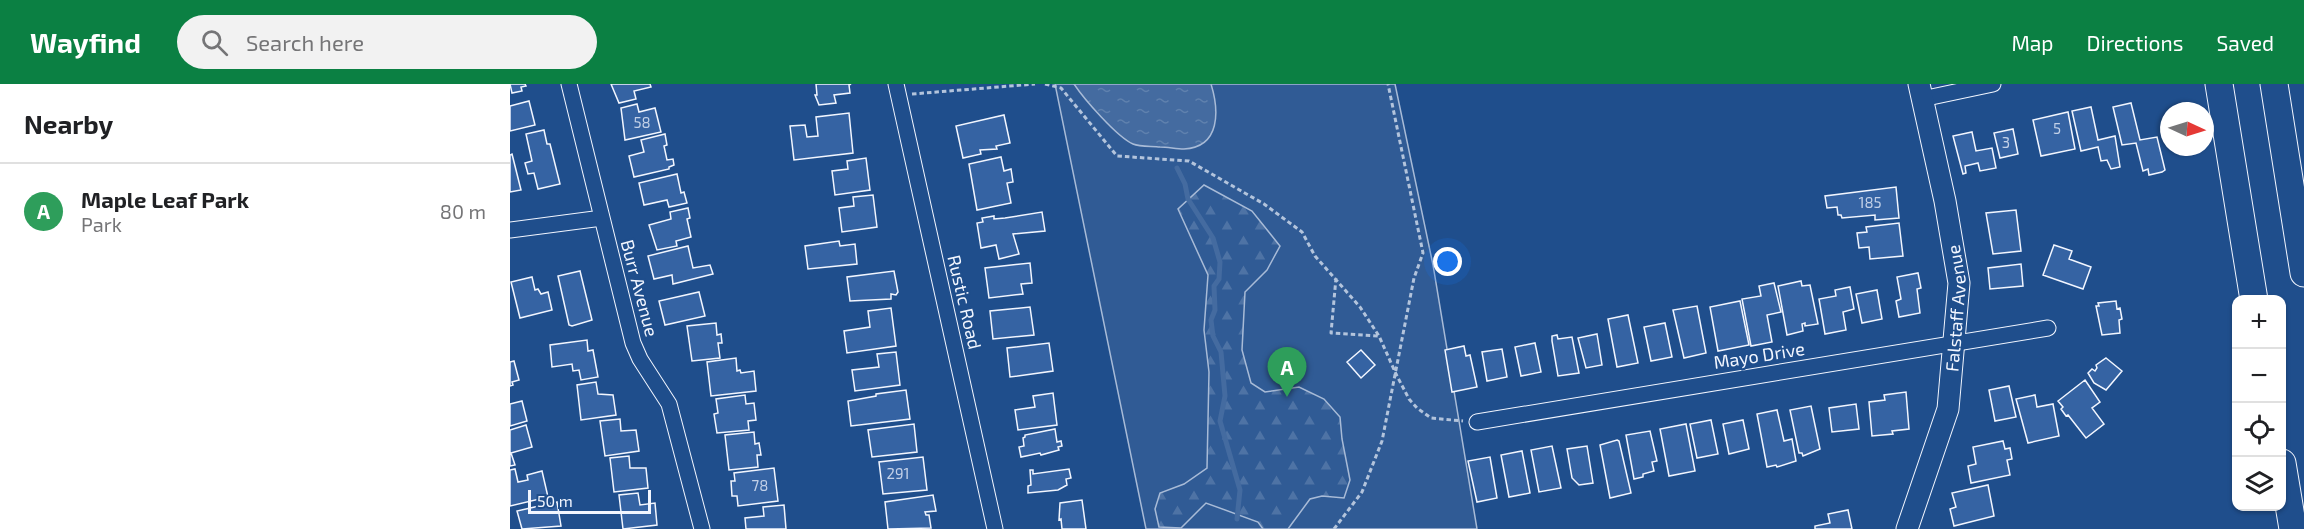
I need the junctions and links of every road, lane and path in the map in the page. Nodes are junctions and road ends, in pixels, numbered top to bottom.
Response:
1 (569, 84) edge
2 (1035, 84) edge
3 (1046, 84) edge
4 (1388, 84) edge
5 (1993, 84) edge
6 (2219, 84) edge
7 (2274, 84) edge
8 (898, 89) edge
9 (1920, 92) edge
10 (602, 218) junction
11 (510, 230) edge
12 (2304, 273) edge
13 (1336, 278) junction
14 (2253, 295) edge
15 (2048, 328) dead end
16 (1379, 336) junction
17 (1955, 342) junction
18 (1396, 374) junction
19 (1478, 422) joint
20 (2286, 487) edge
21 (702, 529) edge
22 (995, 529) edge
23 (1334, 529) edge
24 (1907, 529) edge
25 (2293, 529) edge

1 - 10 street, Burr Avenue
2 - 8 path
3 - 13 path
4 - 18 path
5 - 9 street
6 - 14 highway
7 - 12 highway
8 - 22 street, Rustic Road
9 - 17 street, Falstaff Avenue
10 - 11 street
10 - 21 street, Burr Avenue
13 - 16 path
13 - 16 path
15 - 17 street, Mayo Drive
16 - 18 path
17 - 19 street, Mayo Drive
17 - 24 street, Falstaff Avenue
18 - 19 path
18 - 23 path
20 - 25 highway

